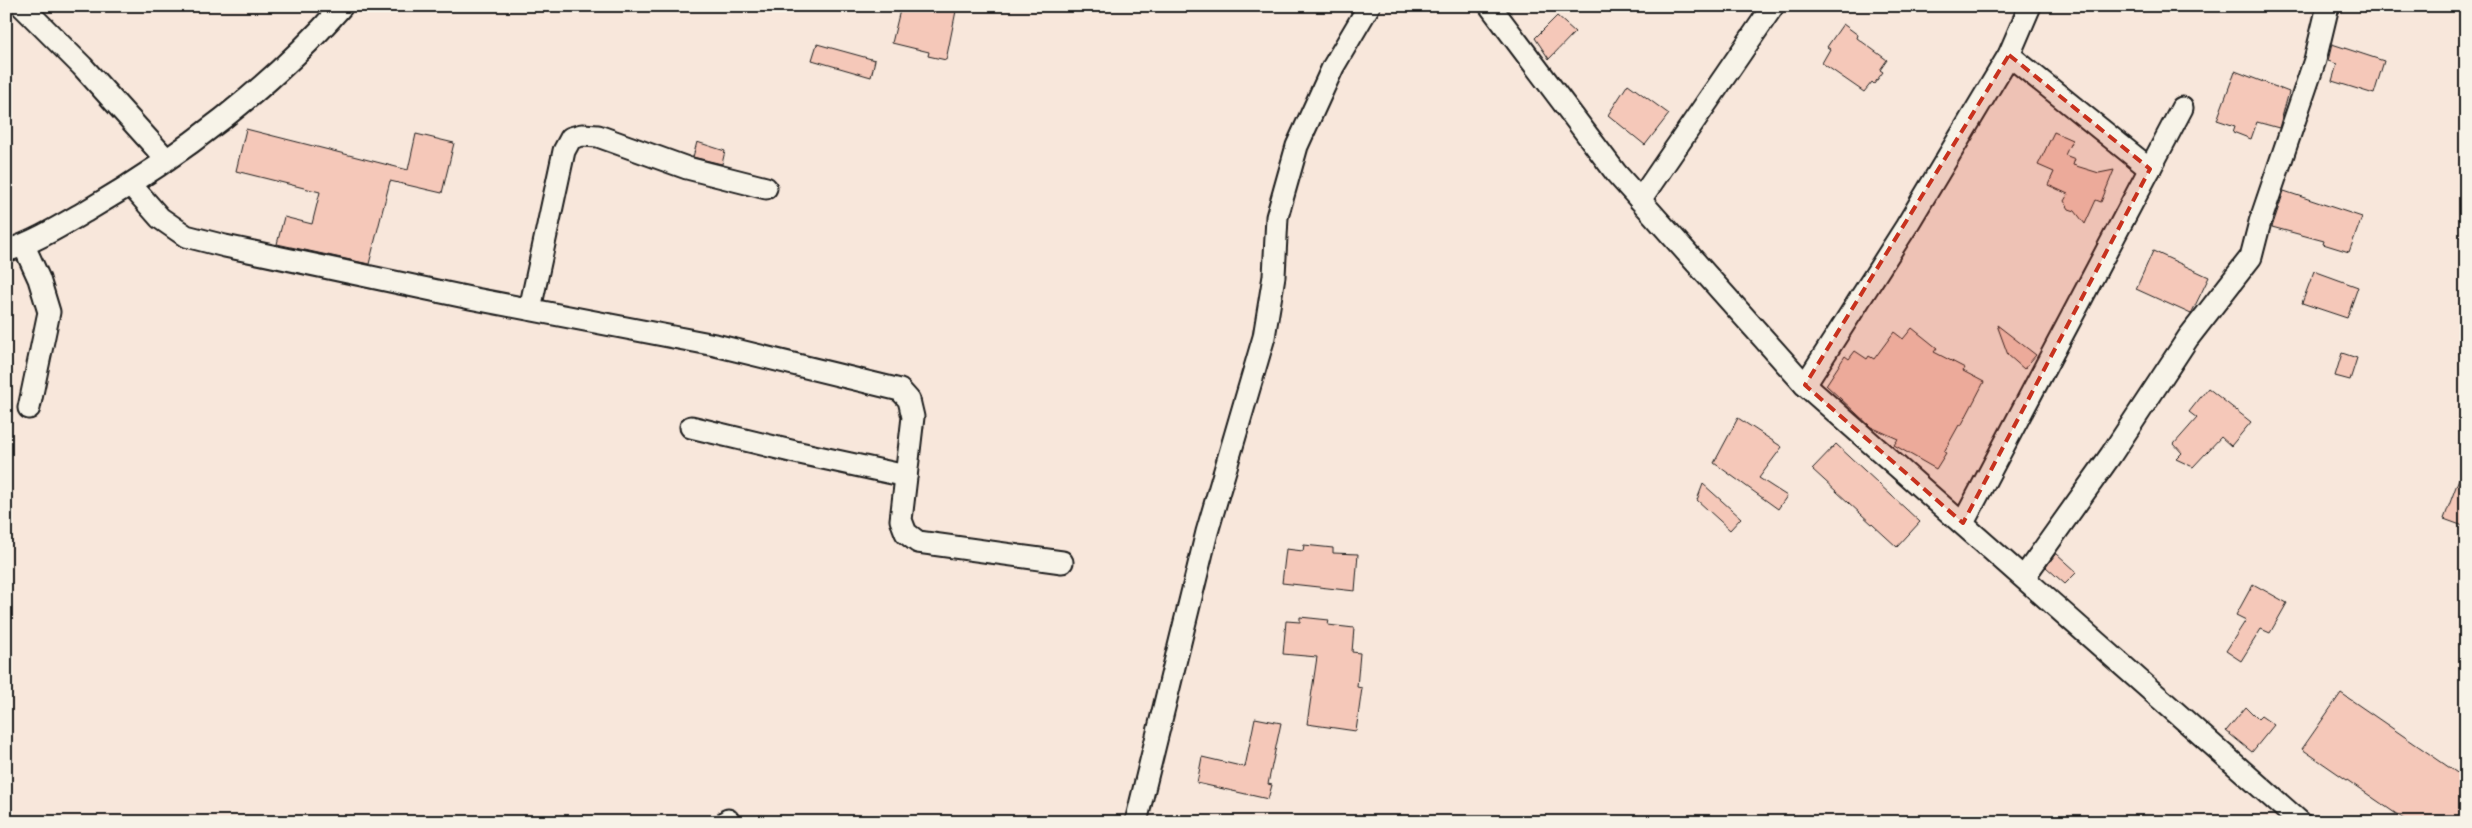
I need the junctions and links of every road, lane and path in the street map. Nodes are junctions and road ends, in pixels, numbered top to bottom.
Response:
1 (22, 6) edge
2 (342, 6) edge
3 (1369, 6) edge
4 (1491, 6) edge
5 (1773, 6) edge
6 (2030, 6) edge
7 (2328, 6) edge
8 (2009, 55) junction
9 (2182, 108) dead end
10 (166, 159) junction
11 (2150, 170) junction
12 (131, 185) junction
13 (766, 188) dead end
14 (1640, 200) junction
15 (15, 248) edge
16 (530, 309) junction
17 (1805, 385) junction
18 (29, 408) dead end
19 (691, 426) dead end
20 (906, 476) junction
21 (1963, 523) junction
22 (1062, 562) dead end
23 (2024, 577) junction
24 (1136, 822) edge
25 (2300, 822) edge

1 - 10 street
2 - 10 street
3 - 24 street
4 - 14 street
5 - 14 street
6 - 8 street
7 - 23 street
8 - 11 street
8 - 17 street
9 - 11 street
10 - 12 street
11 - 21 street
12 - 15 street
12 - 16 street
13 - 16 street
14 - 17 street
15 - 18 street
16 - 20 street
17 - 21 street
19 - 20 street
20 - 22 street
21 - 23 street
23 - 25 street

